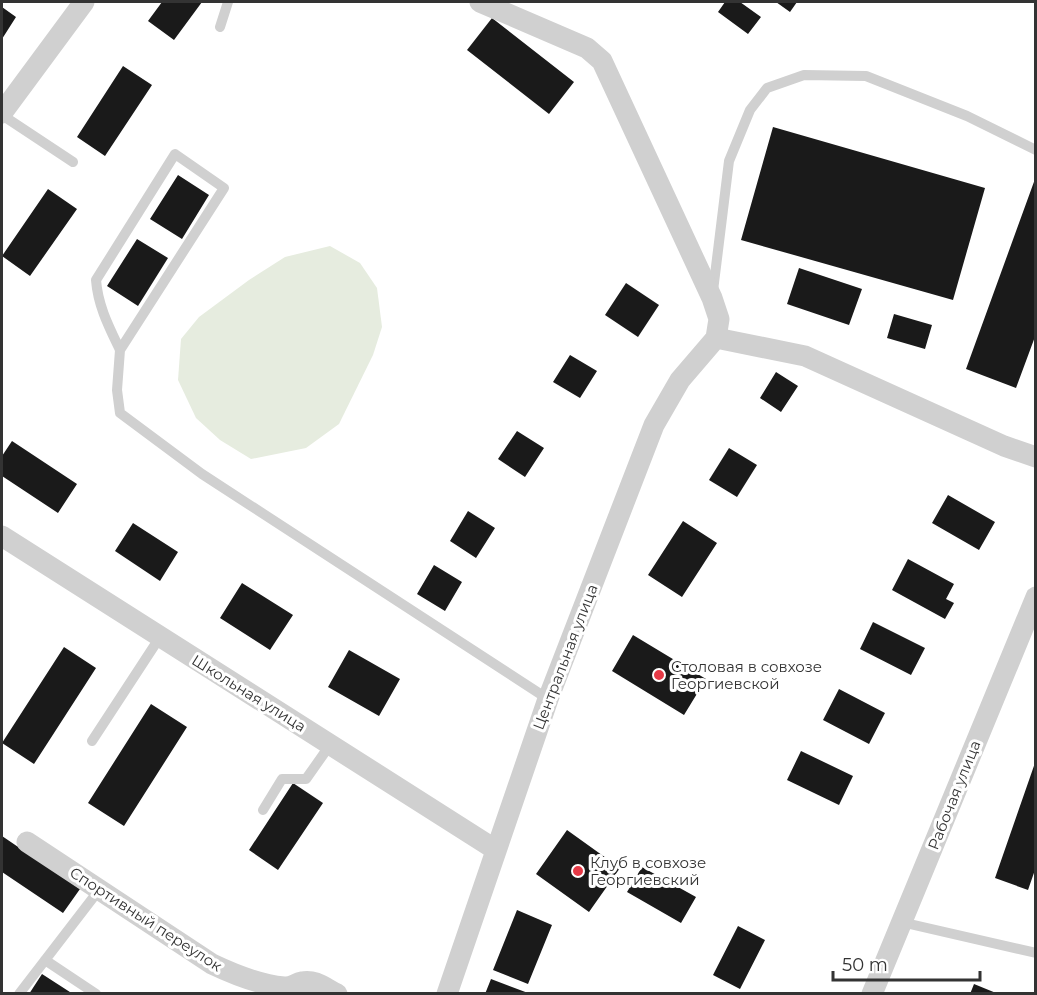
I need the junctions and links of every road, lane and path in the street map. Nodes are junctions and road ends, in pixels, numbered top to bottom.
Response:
1 (84, 2) edge
2 (228, 2) edge
3 (480, 2) edge
4 (220, 27) dead end
5 (2, 114) edge
6 (1035, 150) edge
7 (73, 162) dead end
8 (712, 298) junction
9 (716, 338) junction
10 (120, 350) junction
11 (1035, 457) edge
12 (2, 536) edge
13 (1035, 597) edge
14 (160, 637) junction
15 (548, 699) junction
16 (92, 741) dead end
17 (330, 745) junction
18 (263, 810) dead end
19 (27, 842) dead end
20 (496, 850) junction
21 (99, 890) junction
22 (901, 922) junction
23 (1035, 953) edge
24 (45, 960) junction
25 (19, 993) edge
26 (96, 993) edge
27 (336, 993) edge
28 (447, 993) edge
29 (872, 993) edge

1 - 5 street
2 - 4 lane
3 - 8 street
5 - 7 lane
6 - 8 lane
8 - 9 street
9 - 11 street
9 - 15 street, Центральная улица
10 - 10 lane
10 - 15 lane
12 - 14 street, Школьная улица
13 - 22 street, Рабочая улица
14 - 16 lane
14 - 17 street, Школьная улица
15 - 20 street, Центральная улица
17 - 18 lane
17 - 20 street, Школьная улица
19 - 21 street, Спортивный переулок
20 - 28 street, Центральная улица
21 - 24 lane
21 - 27 street, Спортивный переулок
22 - 23 lane
22 - 29 street, Рабочая улица
24 - 25 lane
24 - 26 lane

